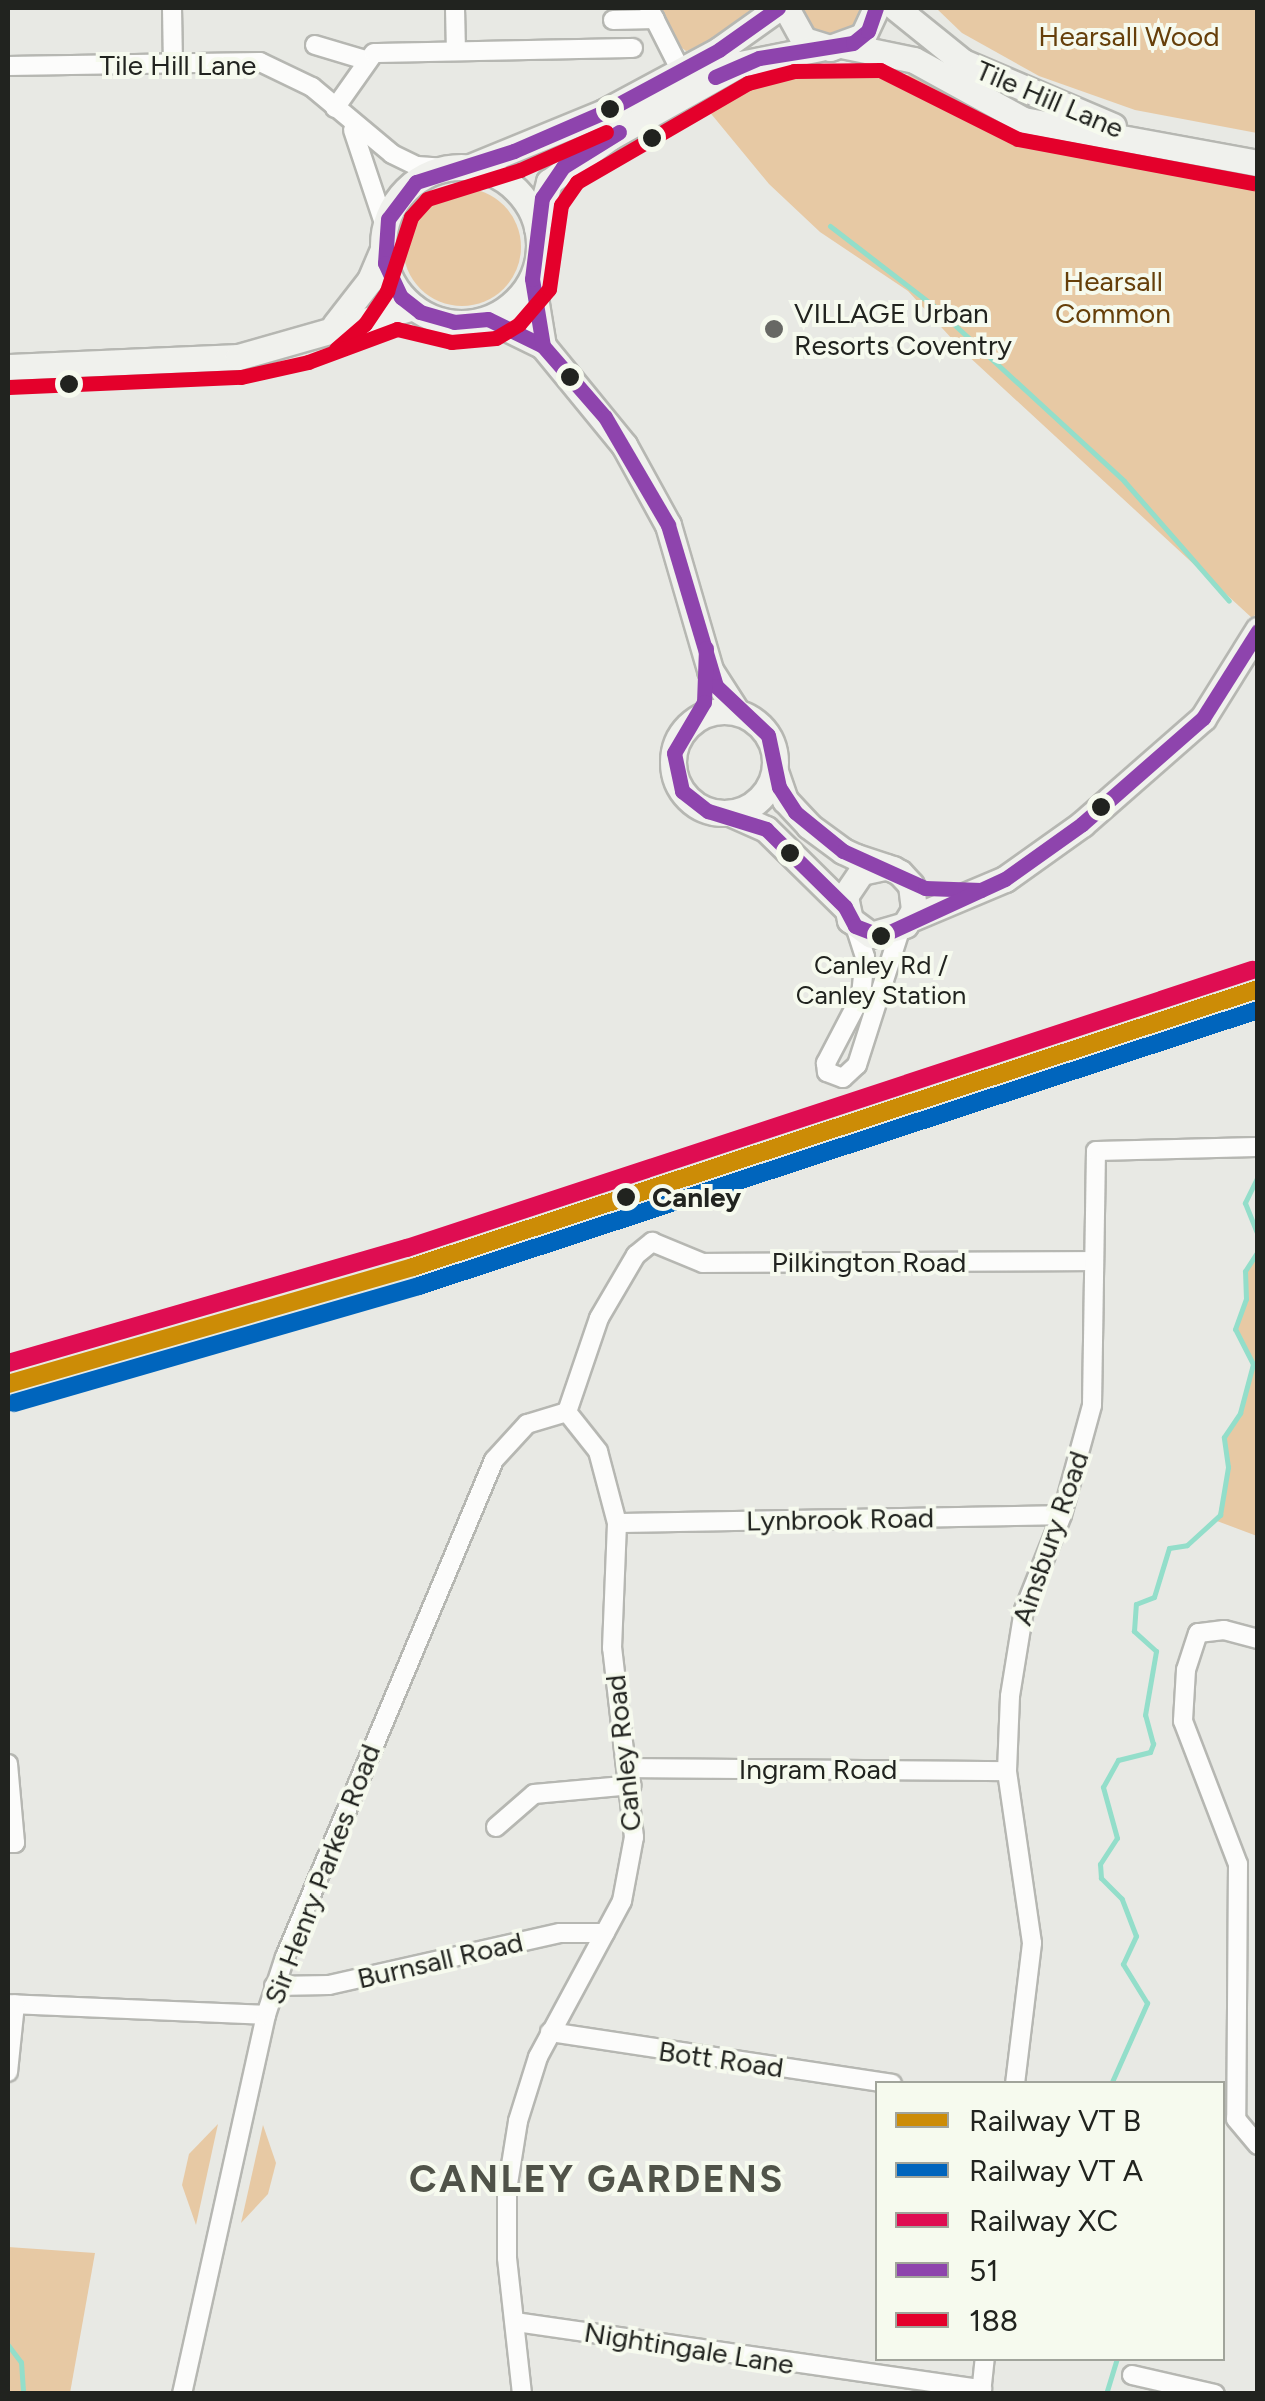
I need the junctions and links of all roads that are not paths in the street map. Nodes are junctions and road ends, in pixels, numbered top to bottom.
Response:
1 (172, 8) edge
2 (456, 8) edge
3 (778, 8) edge
4 (786, 8) edge
5 (876, 8) edge
6 (896, 8) edge
7 (652, 13) edge
8 (614, 20) dead end
9 (315, 45) dead end
10 (846, 46) junction
11 (633, 48) dead end
12 (820, 48) junction
13 (456, 51) junction
14 (365, 60) junction
15 (173, 63) junction
16 (8, 66) edge
17 (681, 71) junction
18 (340, 113) junction
19 (1162, 145) junction
20 (1258, 163) edge
21 (458, 167) junction
22 (537, 229) junction
23 (384, 239) junction
24 (532, 278) junction
25 (412, 308) junction
26 (488, 319) junction
27 (327, 333) junction
28 (543, 346) junction
29 (8, 368) edge
30 (1258, 630) edge
31 (706, 648) junction
32 (737, 712) junction
33 (700, 716) junction
34 (775, 771) junction
35 (730, 813) junction
36 (895, 872) junction
37 (981, 890) junction
38 (850, 916) junction
39 (905, 924) junction
40 (1257, 1147) edge
41 (1094, 1262) junction
42 (568, 1412) junction
43 (1062, 1515) junction
44 (617, 1522) junction
45 (1258, 1639) edge
46 (8, 1764) edge
47 (1007, 1771) junction
48 (631, 1776) junction
49 (496, 1826) dead end
50 (12, 1843) edge
51 (1248, 1875) edge
52 (605, 1933) junction
53 (274, 1986) junction
54 (11, 2004) edge
55 (266, 2015) junction
56 (550, 2032) junction
57 (8, 2072) edge
58 (875, 2081) edge
59 (1015, 2081) edge
60 (1258, 2145) edge
61 (515, 2322) junction
62 (985, 2361) edge
63 (1132, 2375) dead end
64 (982, 2391) edge
65 (182, 2394) edge
66 (522, 2394) edge
67 (1215, 2394) edge

1 - 15 street
2 - 13 street
3 - 17 main road
4 - 12 main road
5 - 10 main road
6 - 19 main road, Tile Hill Lane
7 - 8 street
7 - 17 street
9 - 14 street
10 - 12 main road, Tile Hill Lane
10 - 19 main road, Tile Hill Lane
11 - 13 street
12 - 22 main road
13 - 14 street
14 - 18 street
15 - 16 street, Tile Hill Lane
15 - 18 street, Tile Hill Lane
17 - 21 main road
18 - 21 street, Tile Hill Lane
18 - 23 street, Tile Hill Lane
19 - 20 main road, Tile Hill Lane
21 - 22 main road
21 - 23 main road
22 - 24 main road
23 - 25 main road
23 - 27 main road
24 - 26 main road
24 - 28 main road
25 - 26 main road
25 - 27 main road
26 - 28 main road
27 - 29 main road
28 - 31 main road
30 - 37 main road
31 - 32 main road
31 - 33 main road
32 - 33 main road
32 - 34 main road
33 - 35 main road
34 - 35 main road
34 - 36 main road
35 - 38 main road
36 - 37 main road
36 - 38 main road
36 - 39 main road
37 - 39 main road
38 - 39 main road
38 - 39 street
40 - 41 street, Ainsbury Road
41 - 42 street, Pilkington Road
41 - 43 street, Ainsbury Road
42 - 44 street, Canley Road
42 - 53 street, Sir Henry Parkes Road
43 - 44 street, Lynbrook Road
43 - 47 street, Ainsbury Road
44 - 48 street, Canley Road
45 - 51 street
46 - 50 street
47 - 48 street, Ingram Road
47 - 59 street, Ainsbury Road
48 - 49 street, Ingram Road
48 - 52 street, Canley Road
51 - 60 street
52 - 53 street, Burnsall Road
52 - 56 street, Canley Road
53 - 55 street, Sir Henry Parkes Road
54 - 55 street
54 - 57 street
55 - 65 street, Sir Henry Parkes Road
56 - 58 street, Bott Road
56 - 61 street, Canley Road
61 - 64 street, Nightingale Lane
61 - 66 street, Canley Road
62 - 64 street
63 - 67 street

